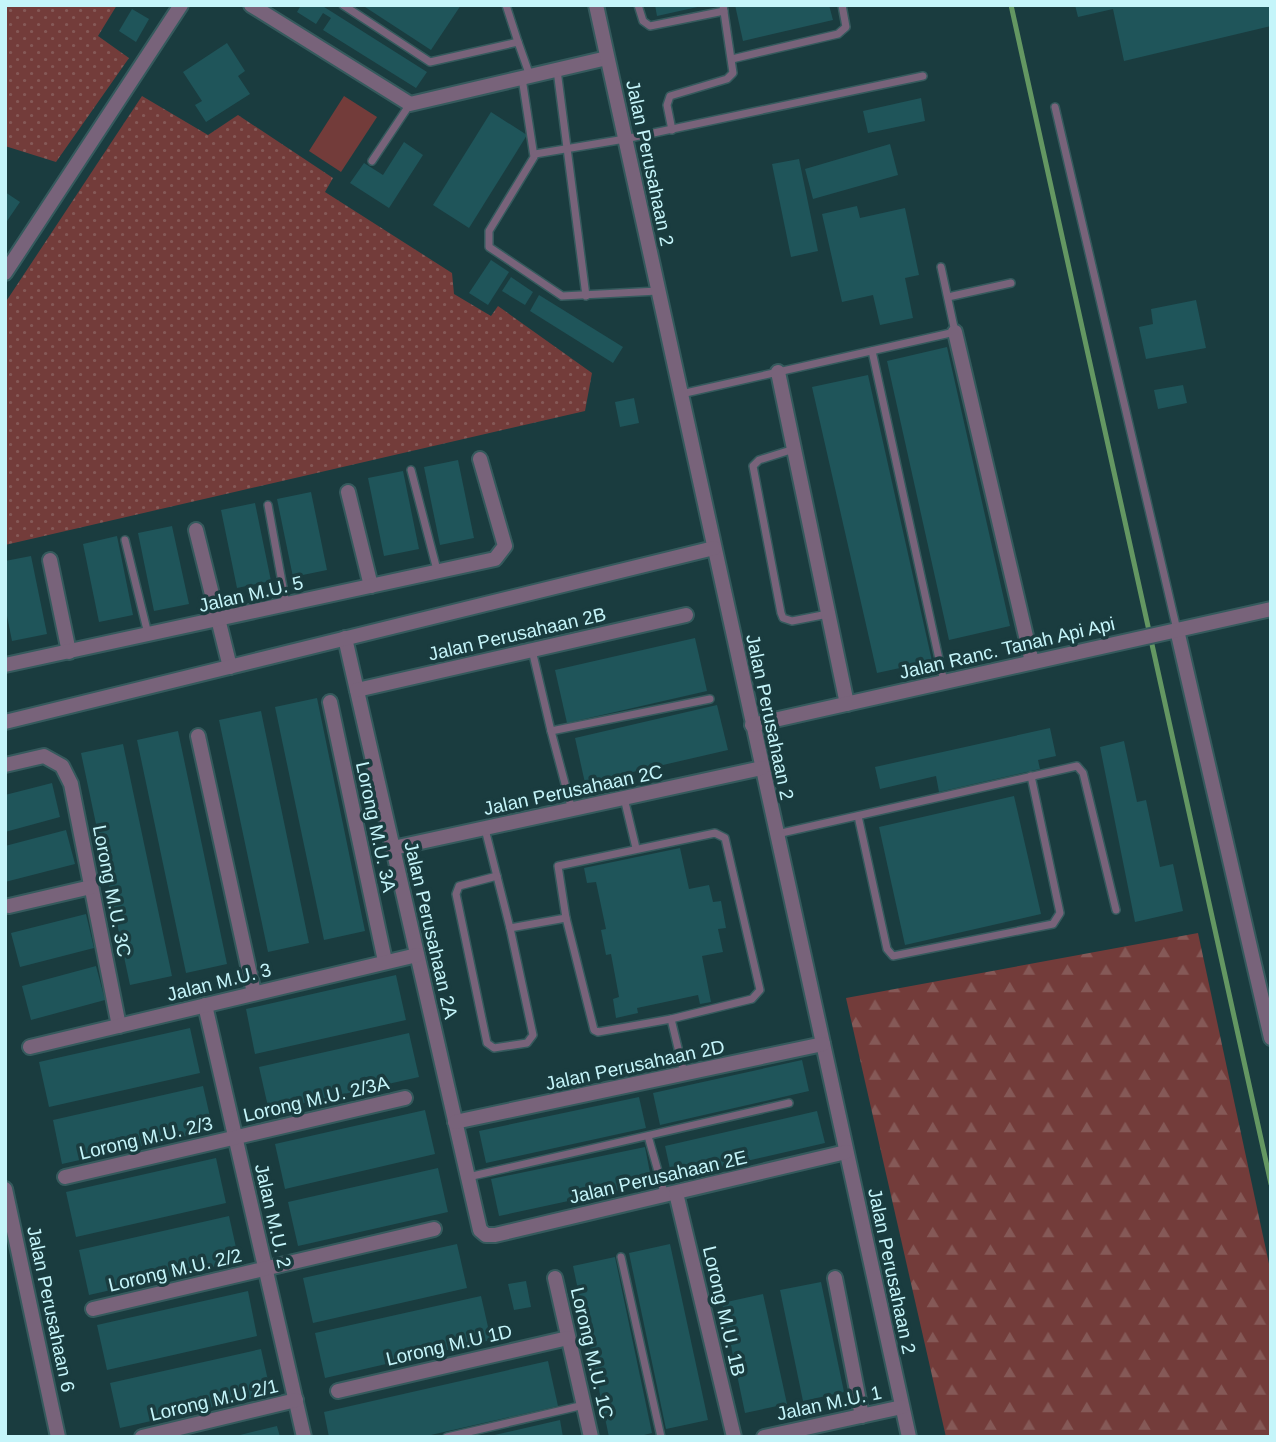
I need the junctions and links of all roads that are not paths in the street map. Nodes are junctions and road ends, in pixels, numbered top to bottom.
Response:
1 (181, 5) edge
2 (251, 5) edge
3 (343, 5) edge
4 (506, 5) edge
5 (596, 5) edge
6 (638, 5) edge
7 (842, 5) edge
8 (723, 8) edge
9 (518, 43) junction
10 (607, 58) junction
11 (732, 59) junction
12 (557, 69) junction
13 (923, 76) dead end
14 (526, 77) junction
15 (410, 104) junction
16 (1055, 107) dead end
17 (672, 130) junction
18 (625, 139) junction
19 (567, 149) junction
20 (535, 154) junction
21 (372, 161) dead end
22 (941, 267) dead end
23 (5, 273) edge
24 (1011, 283) dead end
25 (658, 291) junction
26 (586, 296) junction
27 (948, 297) junction
28 (955, 332) junction
29 (872, 351) junction
30 (778, 372) junction
31 (680, 394) junction
32 (794, 449) junction
33 (480, 459) dead end
34 (411, 470) dead end
35 (348, 492) dead end
36 (268, 505) dead end
37 (196, 530) dead end
38 (125, 540) dead end
39 (714, 548) junction
40 (50, 561) dead end
41 (437, 570) junction
42 (371, 586) junction
43 (286, 606) junction
44 (1271, 609) edge
45 (828, 614) junction
46 (686, 615) dead end
47 (218, 621) junction
48 (1177, 630) junction
49 (149, 636) junction
50 (345, 638) junction
51 (532, 650) junction
52 (69, 652) junction
53 (6, 663) edge
54 (1032, 663) junction
55 (230, 667) junction
56 (944, 682) junction
57 (357, 690) junction
58 (710, 699) dead end
59 (330, 702) dead end
60 (847, 704) junction
61 (5, 722) edge
62 (752, 725) junction
63 (551, 731) junction
64 (198, 736) dead end
65 (5, 765) edge
66 (762, 768) junction
67 (1031, 776) junction
68 (624, 798) junction
69 (572, 810) junction
70 (858, 816) junction
71 (485, 829) junction
72 (776, 834) junction
73 (393, 848) junction
74 (636, 848) junction
75 (497, 876) junction
76 (91, 887) junction
77 (9, 906) dead end
78 (1116, 910) dead end
79 (566, 918) junction
80 (510, 928) junction
81 (417, 955) junction
82 (385, 961) junction
83 (254, 993) junction
84 (205, 1005) junction
85 (671, 1019) junction
86 (119, 1026) junction
87 (1271, 1038) edge
88 (823, 1044) junction
89 (30, 1047) dead end
90 (684, 1074) junction
91 (405, 1098) dead end
92 (789, 1103) dead end
93 (454, 1122) junction
94 (649, 1136) junction
95 (235, 1138) junction
96 (846, 1152) junction
97 (65, 1177) dead end
98 (467, 1178) junction
99 (5, 1189) edge
100 (671, 1195) junction
101 (434, 1228) dead end
102 (480, 1230) joint
103 (621, 1257) dead end
104 (265, 1269) junction
105 (555, 1278) dead end
106 (835, 1278) dead end
107 (93, 1309) dead end
108 (568, 1338) junction
109 (338, 1391) dead end
110 (296, 1400) junction
111 (584, 1405) junction
112 (902, 1407) junction
113 (862, 1416) junction
114 (58, 1437) edge
115 (142, 1437) edge
116 (304, 1437) edge
117 (447, 1437) edge
118 (591, 1437) edge
119 (661, 1437) edge
120 (734, 1437) edge
121 (764, 1437) edge
122 (909, 1437) edge

1 - 23 street
2 - 15 street
3 - 9 lane
4 - 9 lane
5 - 10 street, Jalan Perusahaan 2
6 - 8 lane
7 - 11 lane
8 - 11 lane
9 - 14 lane
10 - 12 street
10 - 18 street, Jalan Perusahaan 2
11 - 17 lane
12 - 14 street
12 - 19 lane
13 - 17 lane
14 - 15 street
14 - 20 lane
15 - 21 lane
16 - 48 lane
17 - 18 lane
18 - 19 lane
18 - 25 street, Jalan Perusahaan 2
19 - 20 lane
19 - 26 lane
20 - 26 lane
22 - 27 lane
24 - 27 lane
25 - 26 lane
25 - 31 street, Jalan Perusahaan 2
27 - 28 lane
28 - 29 lane
28 - 54 street
29 - 30 lane
29 - 56 lane
30 - 31 lane
30 - 32 street
31 - 39 street, Jalan Perusahaan 2
32 - 45 street
32 - 45 lane
33 - 41 street, Jalan M.U. 5
34 - 41 lane
35 - 42 street
36 - 43 lane
37 - 47 street
38 - 49 lane
39 - 50 street
39 - 62 street, Jalan Perusahaan 2
40 - 52 street
41 - 42 street, Jalan M.U. 5
42 - 43 street, Jalan M.U. 5
43 - 47 street, Jalan M.U. 5
44 - 48 street, Jalan Ranc. Tanah Api Api
45 - 60 street
46 - 51 street, Jalan Perusahaan 2B
47 - 49 street, Jalan M.U. 5
47 - 55 street
48 - 54 street, Jalan Ranc. Tanah Api Api
48 - 87 street
49 - 52 street, Jalan M.U. 5
50 - 55 street
50 - 57 street, Jalan Perusahaan 2A
51 - 57 street, Jalan Perusahaan 2B
51 - 63 lane
52 - 53 street, Jalan M.U. 5
54 - 56 street, Jalan Ranc. Tanah Api Api
55 - 61 street
56 - 60 street, Jalan Ranc. Tanah Api Api
57 - 73 street, Jalan Perusahaan 2A
58 - 63 lane
59 - 82 street, Lorong M.U. 3A
60 - 62 street, Jalan Ranc. Tanah Api Api
62 - 66 street, Jalan Perusahaan 2
63 - 69 lane
64 - 83 street
65 - 76 street, Lorong M.U. 3C
66 - 68 street, Jalan Perusahaan 2C
66 - 72 street, Jalan Perusahaan 2
67 - 70 lane
67 - 70 lane
67 - 78 lane
68 - 69 street, Jalan Perusahaan 2C
68 - 74 lane
69 - 71 street, Jalan Perusahaan 2C
70 - 72 lane
71 - 73 street, Jalan Perusahaan 2C
71 - 75 lane
72 - 88 street, Jalan Perusahaan 2
73 - 81 street, Jalan Perusahaan 2A
74 - 79 lane
74 - 85 lane
75 - 80 lane
75 - 80 lane
76 - 77 street
76 - 86 street, Lorong M.U. 3C
79 - 80 lane
79 - 85 lane
81 - 82 street, Jalan M.U. 3
81 - 93 street, Jalan Perusahaan 2A
82 - 83 street, Jalan M.U. 3
83 - 84 street, Jalan M.U. 3
84 - 86 street, Jalan M.U. 3
84 - 95 street, Jalan M.U. 2
85 - 90 lane
86 - 89 street, Jalan M.U. 3
88 - 90 street, Jalan Perusahaan 2D
88 - 96 street, Jalan Perusahaan 2
90 - 93 street, Jalan Perusahaan 2D
91 - 95 street, Lorong M.U. 2/3A
92 - 94 lane
93 - 98 street, Jalan Perusahaan 2A
94 - 98 lane
94 - 100 lane
95 - 97 street, Lorong M.U. 2/3
95 - 104 street, Jalan M.U. 2
96 - 100 street, Jalan Perusahaan 2E
96 - 112 street, Jalan Perusahaan 2
98 - 102 street, Jalan Perusahaan 2A
99 - 114 street, Jalan Perusahaan 6
100 - 102 street, Jalan Perusahaan 2E
100 - 120 street, Lorong M.U. 1B
101 - 104 street, Lorong M.U. 2/2
103 - 119 lane
104 - 107 street, Lorong M.U. 2/2
104 - 110 street, Jalan M.U. 2
105 - 108 street, Lorong M.U. 1C
106 - 113 street
108 - 109 street, Lorong M.U 1D
108 - 111 street, Lorong M.U. 1C
110 - 115 street, Lorong M.U 2/1
110 - 116 street, Jalan M.U. 2
111 - 117 lane
111 - 118 street, Lorong M.U. 1C
112 - 113 street, Jalan M.U. 1
112 - 122 street, Jalan Perusahaan 2
113 - 121 street, Jalan M.U. 1

